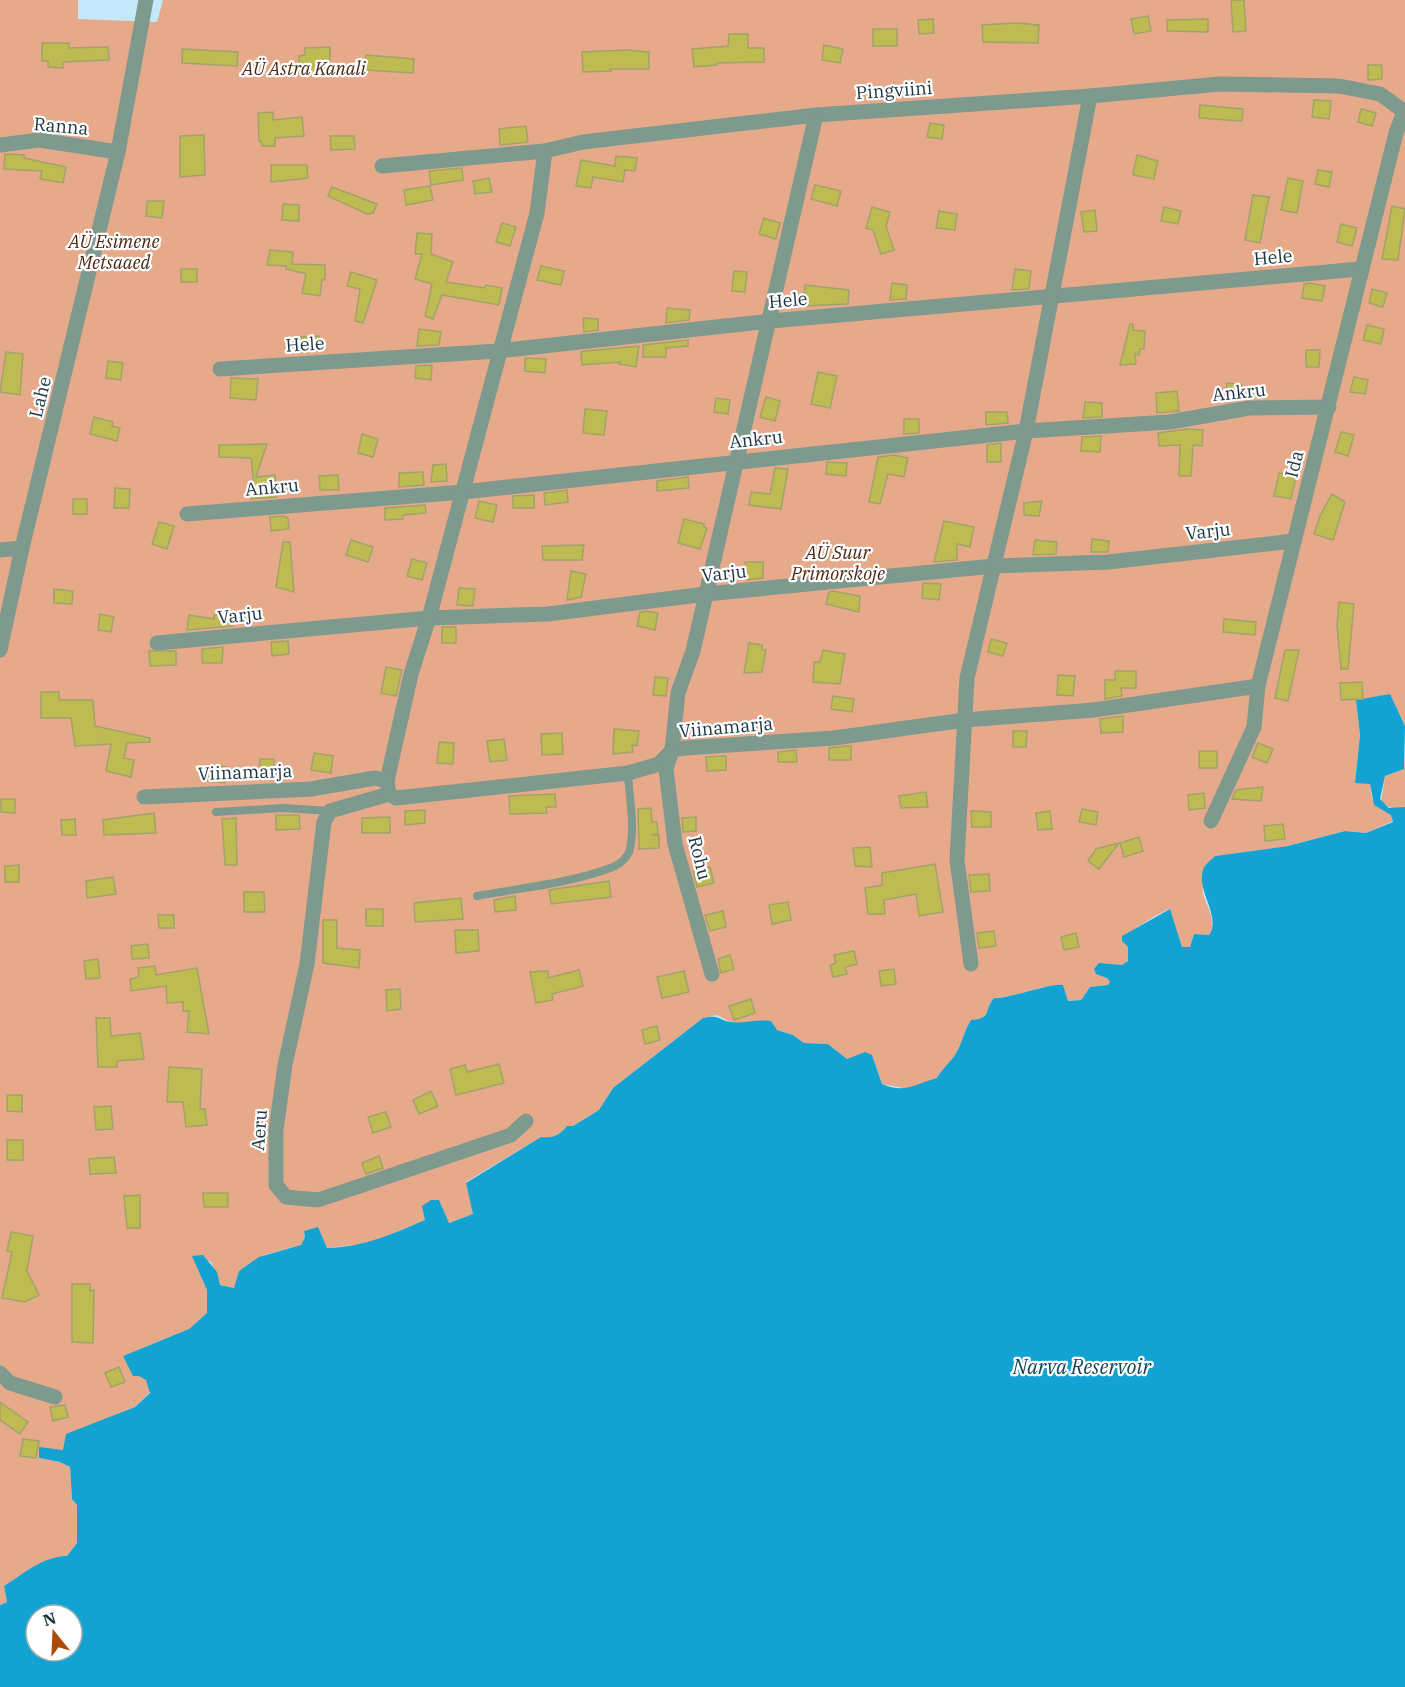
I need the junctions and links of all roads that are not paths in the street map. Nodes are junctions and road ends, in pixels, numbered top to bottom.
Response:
1 (146, 0) edge
2 (1090, 96) junction
3 (1405, 112) edge
4 (816, 115) junction
5 (0, 145) edge
6 (545, 151) junction
7 (118, 152) junction
8 (382, 166) dead end
9 (1361, 269) junction
10 (1054, 296) junction
11 (771, 321) junction
12 (498, 351) junction
13 (220, 369) dead end
14 (1329, 407) junction
15 (1026, 431) junction
16 (735, 460) junction
17 (463, 492) junction
18 (187, 514) dead end
19 (1294, 541) junction
20 (22, 548) junction
21 (0, 550) edge
22 (994, 566) junction
23 (706, 594) junction
24 (429, 618) junction
25 (157, 643) dead end
26 (0, 650) edge
27 (1258, 686) junction
28 (965, 720) junction
29 (672, 750) junction
30 (628, 773) junction
31 (388, 788) junction
32 (144, 797) dead end
33 (330, 811) junction
34 (216, 812) dead end
35 (1211, 821) dead end
36 (477, 896) dead end
37 (971, 964) dead end
38 (712, 974) dead end
39 (526, 1121) dead end
40 (0, 1373) edge
41 (55, 1397) dead end

1 - 7 street, Lahe
2 - 3 street, Pingviini
2 - 4 street, Pingviini
2 - 10 street
3 - 9 street, Ida
4 - 6 street, Pingviini
4 - 11 street, Rohu
5 - 7 street, Ranna
6 - 8 street, Pingviini
6 - 12 street
7 - 20 street, Lahe
9 - 10 street, Hele
9 - 14 street, Ida
10 - 11 street, Hele
10 - 15 street
11 - 12 street, Hele
11 - 16 street, Rohu
12 - 13 street, Hele
12 - 17 street
14 - 15 street, Ankru
14 - 19 street, Ida
15 - 16 street, Ankru
15 - 22 street
16 - 17 street, Ankru
16 - 23 street, Rohu
17 - 18 street, Ankru
17 - 24 street
19 - 22 street, Varju
19 - 27 street, Ida
20 - 21 street
20 - 26 street, Lahe
22 - 23 street, Varju
22 - 28 street
23 - 24 street, Varju
23 - 29 street, Rohu
24 - 25 street, Varju
24 - 31 street
27 - 28 street, Viinamarja
27 - 35 street, Ida
28 - 29 street, Viinamarja
28 - 37 street
29 - 30 street, Viinamarja
29 - 38 street, Rohu
30 - 31 street, Viinamarja
30 - 36 lane
31 - 32 street, Viinamarja
31 - 33 street
33 - 34 lane
33 - 39 street, Aeru
40 - 41 street

